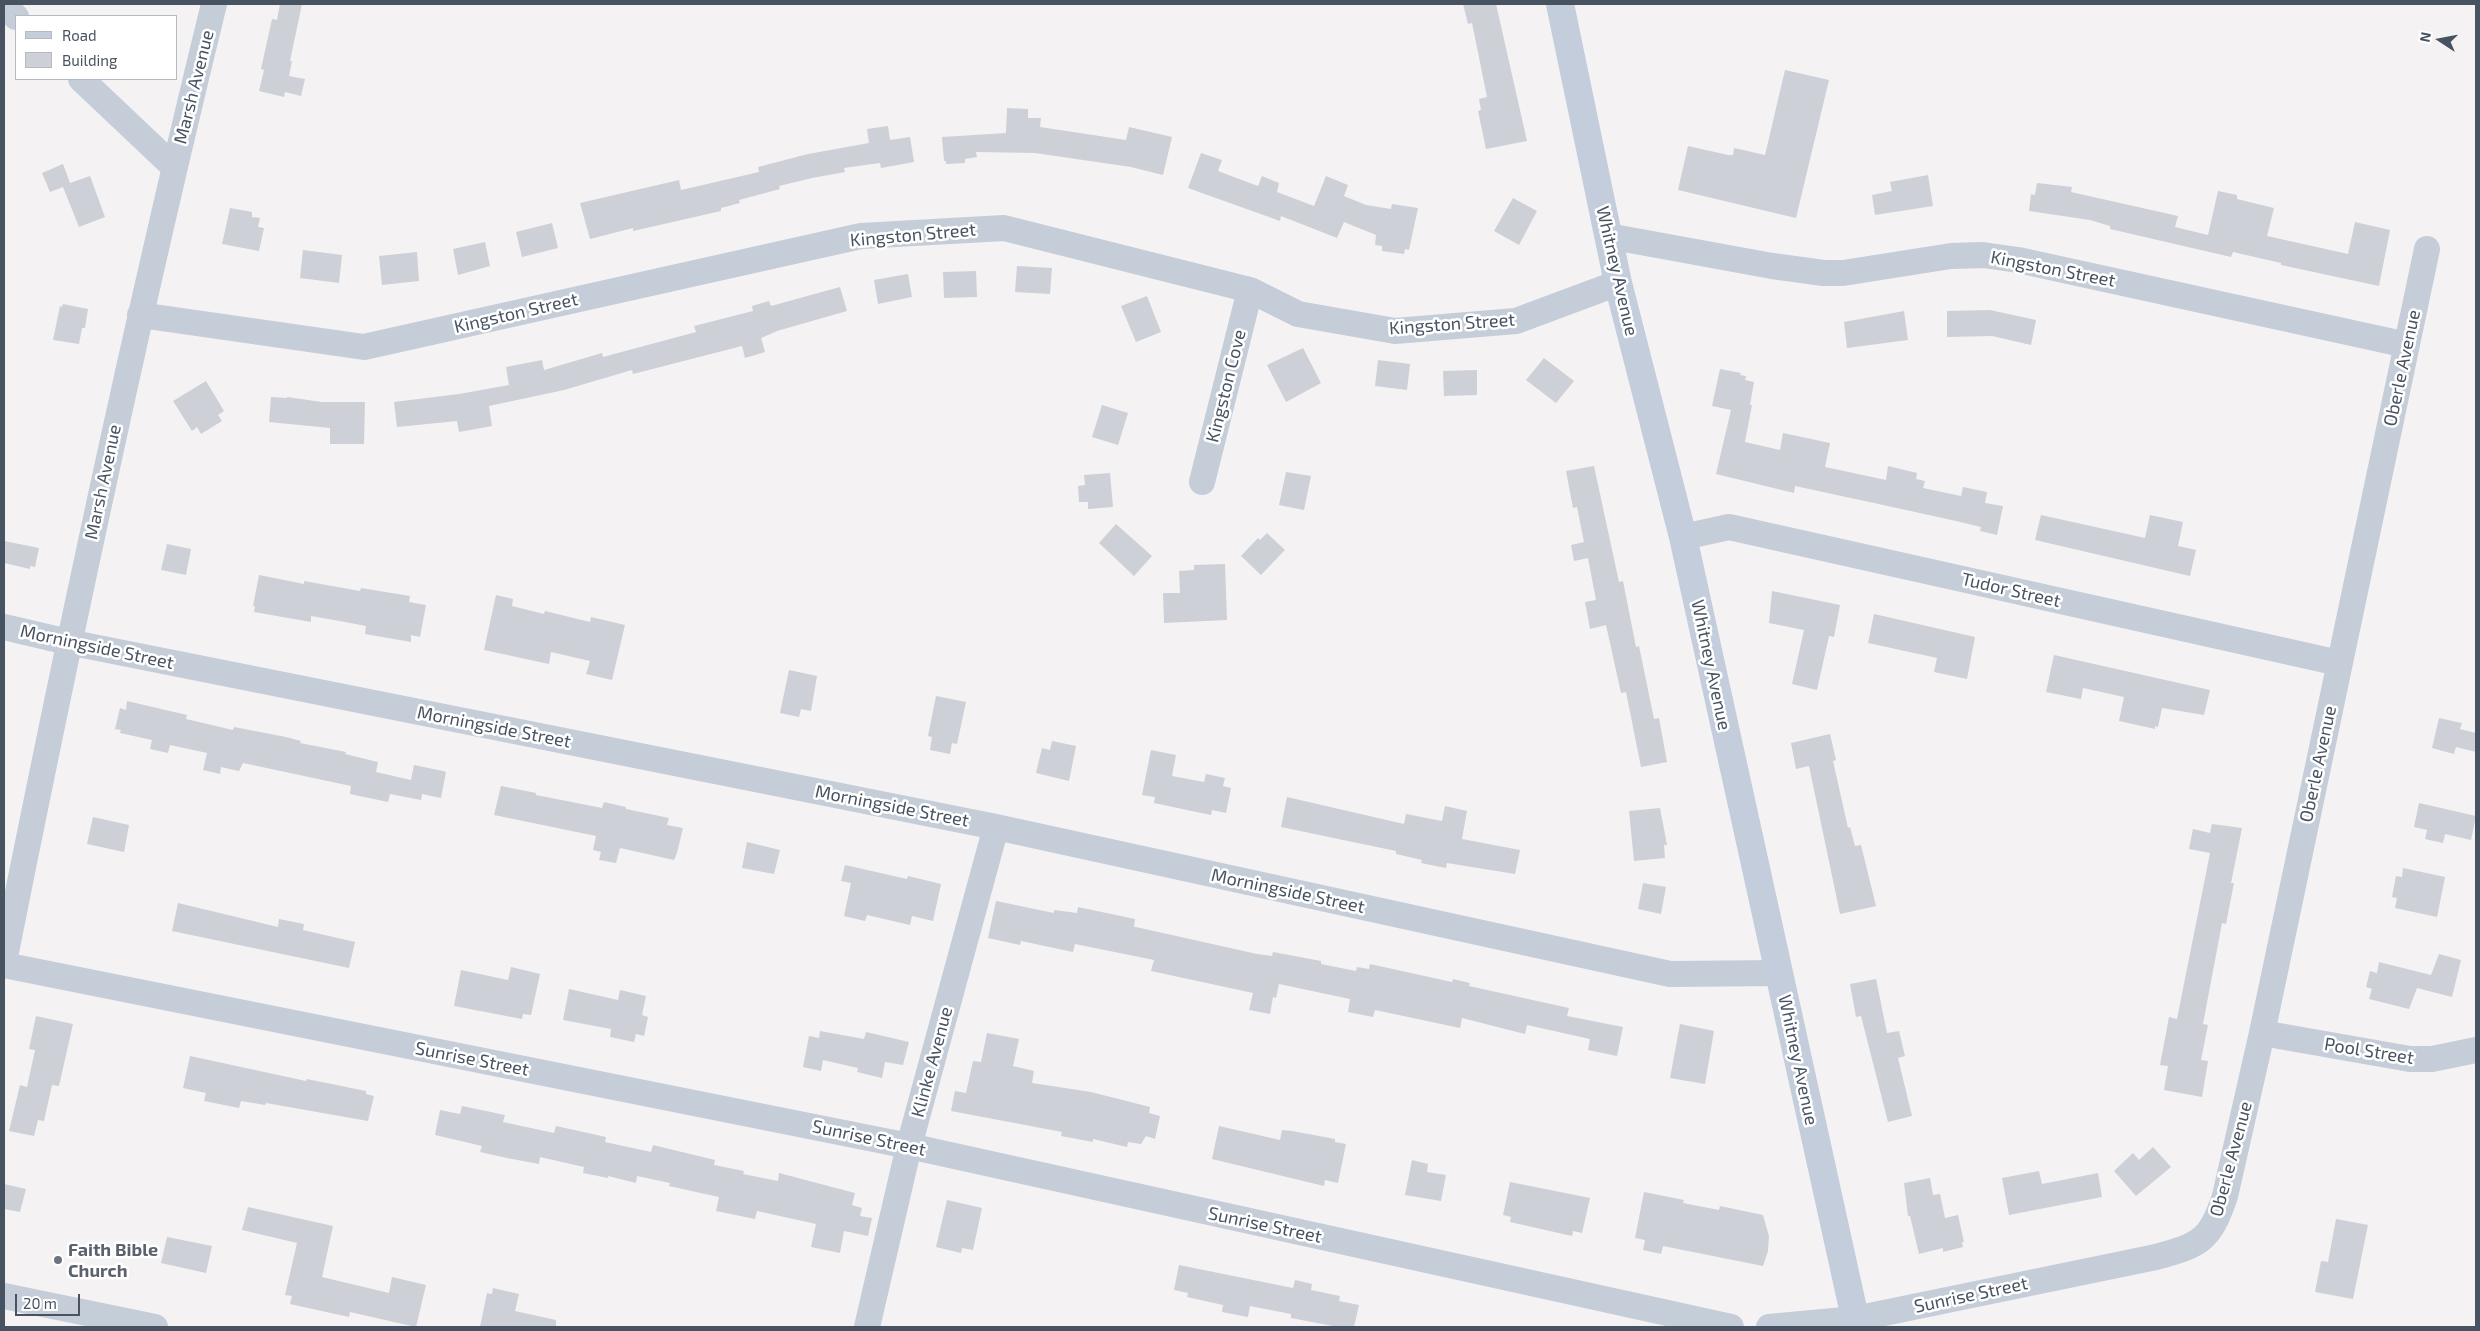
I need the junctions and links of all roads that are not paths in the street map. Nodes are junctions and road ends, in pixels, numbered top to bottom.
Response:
1 (214, 4) edge
2 (1560, 4) edge
3 (4, 6) edge
4 (15, 16) edge
5 (82, 80) edge
6 (174, 167) junction
7 (1608, 236) junction
8 (2427, 249) dead end
9 (1618, 283) junction
10 (1250, 290) junction
11 (140, 316) junction
12 (2406, 345) junction
13 (1202, 482) dead end
14 (1683, 537) junction
15 (4, 627) edge
16 (68, 642) junction
17 (2339, 663) junction
18 (996, 827) junction
19 (4, 963) edge
20 (1780, 973) junction
21 (2262, 1033) junction
22 (2476, 1050) edge
23 (909, 1146) junction
24 (2171, 1253) joint
25 (4, 1296) edge
26 (1856, 1323) edge
27 (155, 1327) edge
28 (867, 1327) edge
29 (1731, 1327) edge
30 (1769, 1327) edge

1 - 6 street, Marsh Avenue
2 - 7 main road, Whitney Avenue
3 - 4 street
5 - 6 street
6 - 11 street, Marsh Avenue
7 - 9 main road, Whitney Avenue
7 - 12 street, Kingston Street
8 - 12 street, Oberle Avenue
9 - 10 street, Kingston Street
9 - 14 main road, Whitney Avenue
10 - 11 street, Kingston Street
10 - 13 street, Kingston Cove
11 - 16 street, Marsh Avenue
12 - 17 street, Oberle Avenue
14 - 17 street, Tudor Street
14 - 20 main road, Whitney Avenue
15 - 16 street, Morningside Street
16 - 18 street, Morningside Street
16 - 19 street, Marsh Avenue
17 - 21 street, Oberle Avenue
18 - 20 street, Morningside Street
18 - 23 street, Klinke Avenue
19 - 23 street, Sunrise Street
20 - 26 main road, Whitney Avenue
21 - 22 street, Pool Street
21 - 24 street, Oberle Avenue
23 - 28 street, Klinke Avenue
23 - 29 street, Sunrise Street
24 - 26 street, Sunrise Street
25 - 27 street
26 - 30 street, Sunrise Street

